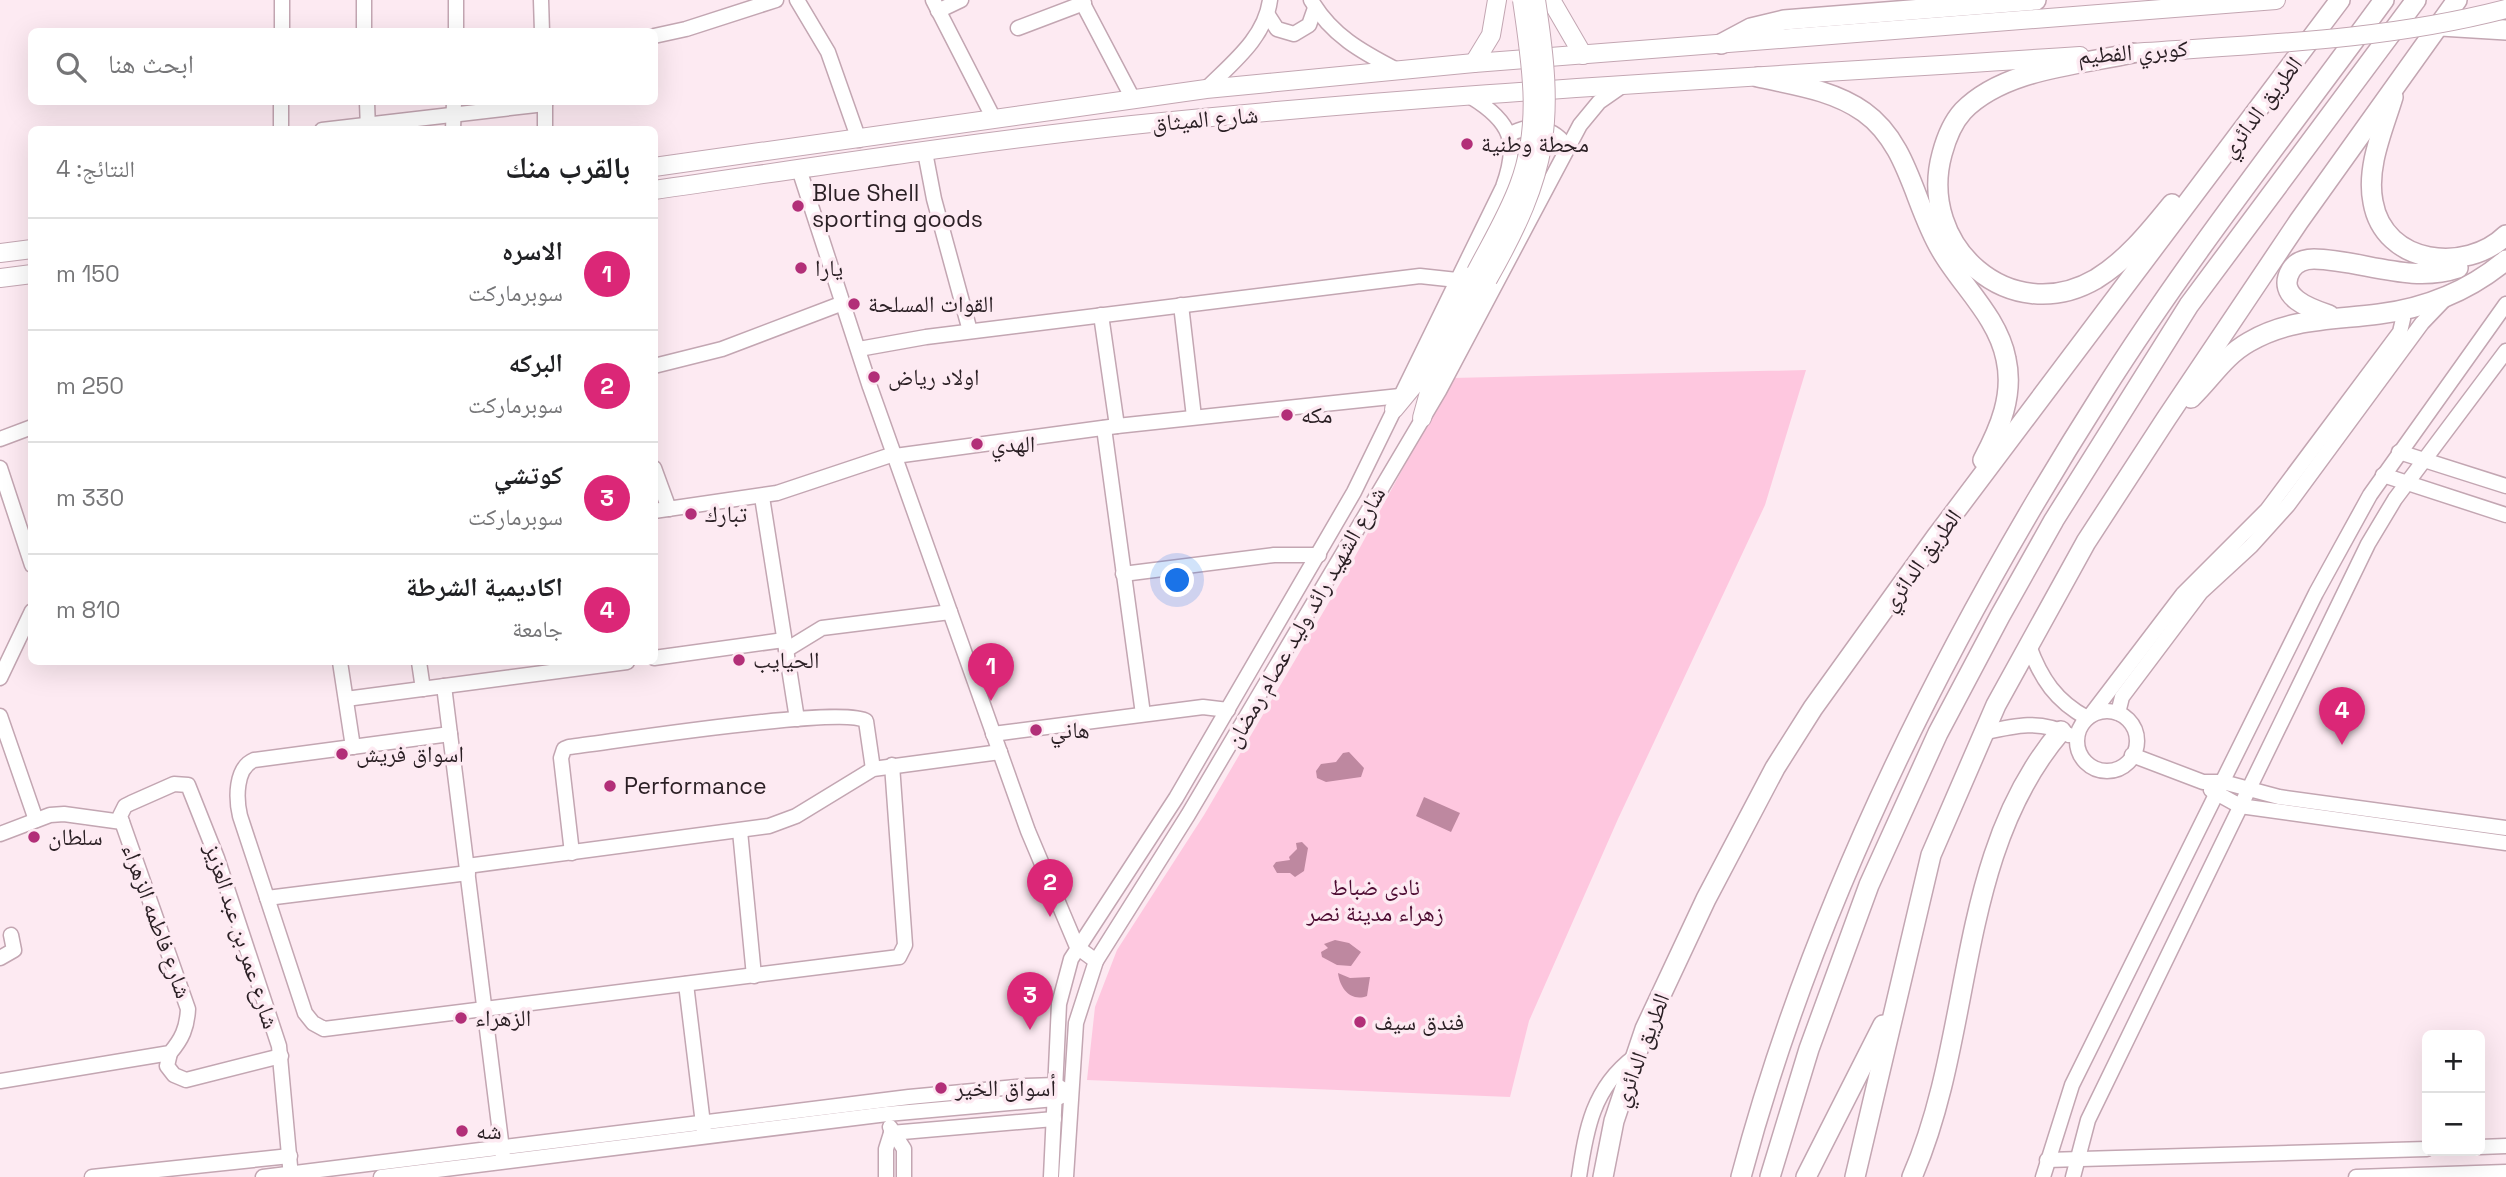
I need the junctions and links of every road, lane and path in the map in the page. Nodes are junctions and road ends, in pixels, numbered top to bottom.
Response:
1 (282, 0) edge
2 (364, 0) edge
3 (456, 0) edge
4 (541, 0) edge
5 (776, 0) edge
6 (797, 0) edge
7 (961, 0) edge
8 (1521, 0) edge
9 (1536, 0) edge
10 (1550, 0) edge
11 (2036, 0) edge
12 (2276, 0) edge
13 (2340, 0) edge
14 (2384, 0) edge
15 (2416, 0) edge
16 (2457, 0) edge
17 (1082, 1) edge
18 (1498, 3) edge
19 (1268, 4) edge
20 (1313, 4) edge
21 (935, 5) edge
22 (2506, 9) edge
23 (2441, 26) junction
24 (282, 28) edge
25 (365, 28) edge
26 (456, 28) edge
27 (542, 28) edge
28 (1018, 28) dead end
29 (2506, 30) edge
30 (658, 35) edge
31 (1721, 44) junction
32 (2133, 53) junction
33 (1583, 55) junction
34 (1474, 63) junction
35 (1397, 70) junction
36 (1758, 77) junction
37 (2400, 77) junction
38 (1623, 86) junction
39 (1206, 89) junction
40 (1132, 97) junction
41 (1471, 97) junction
42 (281, 105) edge
43 (367, 105) edge
44 (530, 105) edge
45 (545, 105) edge
46 (453, 115) edge
47 (994, 118) junction
48 (281, 126) edge
49 (368, 126) edge
50 (375, 126) edge
51 (545, 126) edge
52 (1509, 135) junction
53 (859, 140) junction
54 (2233, 145) junction
55 (1568, 148) junction
56 (925, 152) junction
57 (658, 166) edge
58 (799, 169) junction
59 (658, 189) edge
60 (2506, 235) edge
61 (28, 250) edge
62 (2483, 252) junction
63 (0, 253) edge
64 (2506, 260) edge
65 (28, 274) edge
66 (1482, 275) junction
67 (0, 278) edge
68 (1457, 280) junction
69 (2448, 296) junction
70 (843, 303) junction
71 (2506, 304) edge
72 (1181, 305) junction
73 (2397, 311) junction
74 (1101, 315) junction
75 (2338, 317) junction
76 (970, 331) junction
77 (859, 349) junction
78 (2506, 351) edge
79 (658, 365) edge
80 (2383, 366) junction
81 (1397, 402) junction
82 (1194, 417) junction
83 (1422, 418) junction
84 (2166, 419) junction
85 (1111, 427) junction
86 (28, 428) edge
87 (0, 439) edge
88 (2399, 452) junction
89 (895, 455) junction
90 (2425, 461) junction
91 (0, 468) edge
92 (2383, 475) junction
93 (2406, 483) junction
94 (2506, 486) edge
95 (658, 489) edge
96 (762, 497) junction
97 (662, 510) edge
98 (2506, 516) edge
99 (27, 535) edge
100 (1936, 537) junction
101 (1318, 555) junction
102 (1123, 574) junction
103 (1295, 595) junction
104 (1312, 603) junction
105 (950, 612) junction
106 (28, 619) edge
107 (785, 645) junction
108 (2029, 646) junction
109 (658, 658) edge
110 (340, 665) edge
111 (419, 665) edge
112 (604, 665) edge
113 (0, 678) edge
114 (444, 686) junction
115 (423, 689) junction
116 (346, 699) junction
117 (1228, 710) junction
118 (2118, 713) junction
119 (1143, 714) junction
120 (0, 716) edge
121 (2088, 717) junction
122 (797, 719) junction
123 (1983, 733) junction
124 (450, 734) junction
125 (993, 734) junction
126 (2069, 735) junction
127 (353, 747) junction
128 (1000, 752) junction
129 (2132, 755) junction
130 (892, 765) junction
131 (873, 769) junction
132 (2203, 782) junction
133 (2223, 782) junction
134 (2248, 789) junction
135 (2216, 796) junction
136 (2240, 806) junction
137 (36, 820) junction
138 (122, 822) junction
139 (2506, 828) edge
140 (740, 831) junction
141 (0, 834) edge
142 (2506, 843) edge
143 (572, 853) junction
144 (467, 870) junction
145 (267, 898) junction
146 (10, 935) dead end
147 (1077, 947) junction
148 (0, 958) edge
149 (1096, 961) junction
150 (754, 976) junction
151 (686, 984) junction
152 (1896, 1002) junction
153 (484, 1009) junction
154 (170, 1053) junction
155 (281, 1056) junction
156 (1634, 1057) junction
157 (0, 1081) edge
158 (1056, 1092) junction
159 (1070, 1093) junction
160 (910, 1104) junction
161 (887, 1114) junction
162 (1054, 1119) junction
163 (703, 1129) junction
164 (891, 1133) junction
165 (2506, 1146) edge
166 (2485, 1147) edge
167 (2402, 1149) junction
168 (2422, 1149) edge
169 (503, 1155) junction
170 (290, 1156) junction
171 (2047, 1160) junction
172 (2077, 1160) junction
173 (465, 1172) edge
174 (2506, 1172) edge
175 (291, 1175) edge
176 (2404, 1175) edge
177 (92, 1177) edge
178 (263, 1177) edge
179 (381, 1177) edge
180 (886, 1177) edge
181 (904, 1177) edge
182 (1051, 1177) edge
183 (1066, 1177) edge
184 (1579, 1177) edge
185 (1604, 1177) edge
186 (1741, 1177) edge
187 (1770, 1177) edge
188 (1806, 1177) edge
189 (1855, 1177) edge
190 (1912, 1177) edge
191 (2043, 1177) edge
192 (2073, 1177) edge
193 (2356, 1177) edge

1 - 24 street
2 - 25 street
3 - 26 street
4 - 27 street
5 - 30 street
6 - 53 street
7 - 21 street
8 - 66 main road, bridge
9 - 66 main road, bridge
10 - 18 main road
10 - 33 main road
11 - 31 highway
12 - 31 main road, كوبري الفطيم
13 - 54 highway, الطريق الدائري
14 - 186 highway, الطريق الدائري
15 - 187 highway
16 - 37 highway
17 - 28 street
17 - 40 street
18 - 34 main road
19 - 20 street
19 - 39 street
20 - 35 street
21 - 47 street
22 - 23 main road, كوبري الفطيم, bridge
23 - 29 highway
23 - 32 main road, كوبري الفطيم, bridge
31 - 33 main road, شارع الميثاق
32 - 36 main road, كوبري الفطيم
32 - 54 highway
33 - 34 main road, شارع الميثاق
34 - 35 main road, شارع الميثاق
35 - 39 main road, شارع الميثاق
36 - 38 main road, شارع الميثاق
36 - 100 highway
37 - 62 highway
37 - 84 highway
38 - 41 main road, شارع الميثاق
38 - 55 street, شارع الشهيد رائد وليد عصام رمضان
39 - 40 main road, شارع الميثاق
40 - 47 main road, شارع الميثاق
41 - 52 street
41 - 56 main road, شارع الميثاق
42 - 48 street
43 - 49 street
44 - 46 street
45 - 51 street
46 - 50 street
47 - 53 main road, شارع الميثاق
52 - 55 street
52 - 68 street, شارع الشهيد رائد وليد عصام رمضان
53 - 57 main road, شارع الميثاق
54 - 100 highway, الطريق الدائري
55 - 83 street, شارع الشهيد رائد وليد عصام رمضان
56 - 58 main road, شارع الميثاق
56 - 76 street
58 - 59 main road, شارع الميثاق
58 - 70 street
60 - 62 highway
61 - 63 main road
62 - 75 highway
64 - 69 highway
65 - 67 main road
66 - 81 main road
66 - 83 main road
68 - 72 street
68 - 81 street, شارع الشهيد رائد وليد عصام رمضان
69 - 73 highway
69 - 80 street
70 - 77 street
70 - 79 street
71 - 88 street
72 - 74 street
72 - 82 street
73 - 75 highway
73 - 80 street
74 - 76 street
74 - 85 street
75 - 84 highway
76 - 77 street
77 - 89 street
78 - 90 street
80 - 118 street
80 - 121 street
81 - 82 street
81 - 101 street, شارع الشهيد رائد وليد عصام رمضان
82 - 85 street
83 - 104 street, شارع الشهيد رائد وليد عصام رمضان
84 - 108 highway
85 - 89 street
85 - 102 street
86 - 87 street
88 - 90 street
88 - 92 street
89 - 96 street
89 - 105 street
90 - 93 street
90 - 94 street
91 - 99 street
92 - 93 street
92 - 133 street
93 - 98 street
93 - 134 street
95 - 97 street
96 - 97 street
96 - 107 street
100 - 156 highway, الطريق الدائري
101 - 102 street
101 - 103 street, شارع الشهيد رائد وليد عصام رمضان
102 - 119 street
103 - 104 street
103 - 117 street, شارع الشهيد رائد وليد عصام رمضان
104 - 149 street, شارع الشهيد رائد وليد عصام رمضان
105 - 107 street
105 - 125 street
106 - 113 street
107 - 109 street
107 - 122 street
108 - 121 street
108 - 123 highway
110 - 116 street
111 - 115 street
112 - 114 street
114 - 115 street
114 - 124 street
115 - 116 street
116 - 127 street
117 - 119 street
117 - 147 street, شارع الشهيد رائد وليد عصام رمضان
118 - 121 street
118 - 129 street
119 - 125 street
120 - 137 street
121 - 126 street
122 - 131 street
122 - 143 street
123 - 126 street
123 - 152 highway
124 - 127 street
124 - 144 street
125 - 128 street
126 - 129 street
126 - 190 highway
127 - 145 street
128 - 130 street
128 - 147 street
129 - 132 street
130 - 131 street
130 - 150 street
131 - 140 street
132 - 133 street
132 - 135 street
133 - 134 street
133 - 135 street
134 - 136 street
134 - 139 street
135 - 136 street
135 - 171 street
136 - 142 street
136 - 172 street
137 - 138 street
137 - 141 street
138 - 154 street, شارع فاطمه الزهراء
138 - 155 street, شارع عمر بن عبد العزيز
140 - 143 street
140 - 150 street
143 - 144 street
144 - 145 street
144 - 153 street
145 - 153 street
146 - 148 street
147 - 149 street
147 - 158 street, شارع الشهيد رائد وليد عصام رمضان
149 - 159 street, شارع الشهيد رائد وليد عصام رمضان
150 - 151 street
151 - 153 street
151 - 163 street
152 - 188 highway
152 - 189 highway
153 - 169 street
154 - 155 street
154 - 157 street
155 - 170 street, شارع عمر بن عبد العزيز
156 - 184 street
156 - 185 highway, الطريق الدائري
158 - 159 street
158 - 160 street
158 - 162 street, شارع الشهيد رائد وليد عصام رمضان
159 - 183 street, شارع الشهيد رائد وليد عصام رمضان
160 - 161 street
160 - 163 street
161 - 163 street
161 - 164 street
162 - 164 street
162 - 182 street, شارع الشهيد رائد وليد عصام رمضان
163 - 169 street
164 - 180 street
164 - 181 street
165 - 166 street
167 - 168 street
167 - 172 street
167 - 176 street
169 - 173 street
169 - 175 street
170 - 175 street, شارع عمر بن عبد العزيز
170 - 177 street
171 - 172 street
171 - 191 street
172 - 192 street
173 - 179 street
174 - 176 street
175 - 178 street
176 - 193 street

